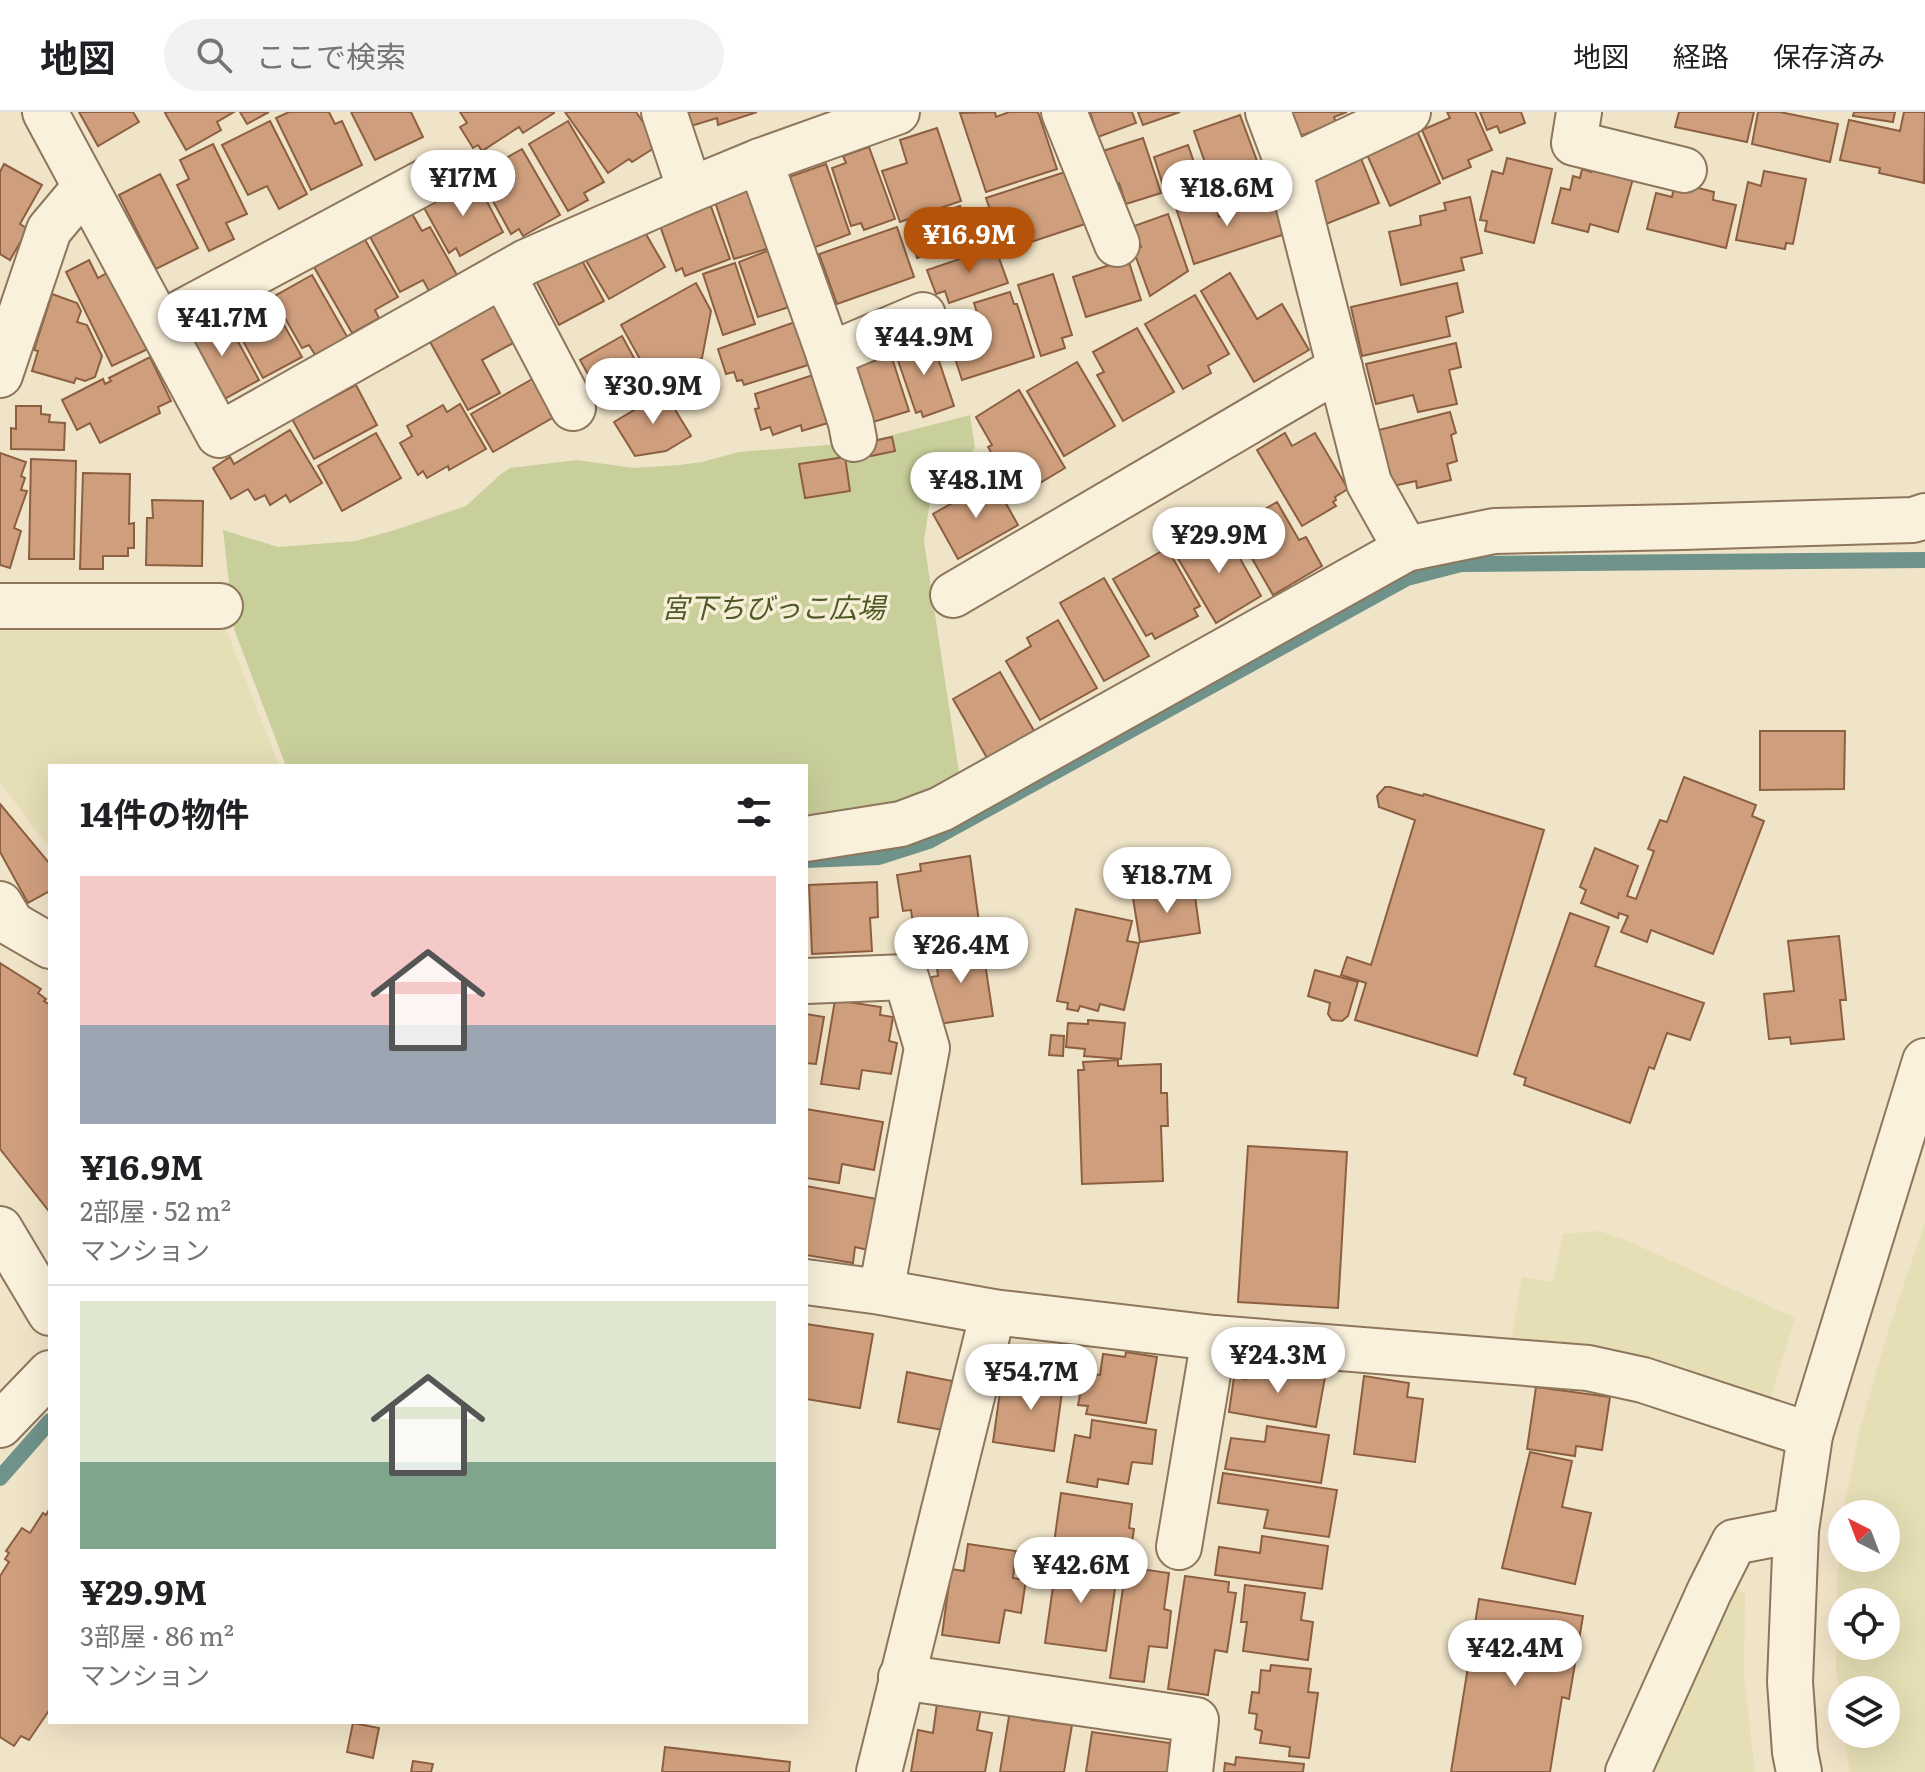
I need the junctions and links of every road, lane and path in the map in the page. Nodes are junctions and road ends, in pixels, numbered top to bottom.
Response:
1 (45, 112) edge
2 (664, 112) edge
3 (897, 112) edge
4 (1064, 112) edge
5 (1268, 112) edge
6 (1408, 112) edge
7 (1579, 112) edge
8 (760, 161) junction
9 (1289, 168) junction
10 (1684, 170) dead end
11 (434, 177) dead end
12 (85, 187) junction
13 (690, 190) junction
14 (1117, 244) dead end
15 (503, 275) junction
16 (923, 315) dead end
17 (160, 324) junction
18 (829, 355) junction
19 (1340, 368) junction
20 (0, 375) edge
21 (573, 408) dead end
22 (854, 439) dead end
23 (1925, 516) edge
24 (1406, 549) junction
25 (953, 595) dead end
26 (0, 606) edge
27 (220, 606) dead end
28 (808, 839) edge
29 (0, 904) edge
30 (48, 945) edge
31 (808, 981) edge
32 (1925, 1061) edge
33 (0, 1229) edge
34 (808, 1282) edge
35 (881, 1292) junction
36 (48, 1310) edge
37 (993, 1312) junction
38 (1214, 1338) junction
39 (48, 1375) edge
40 (0, 1425) edge
41 (1810, 1435) junction
42 (1796, 1530) junction
43 (1179, 1547) dead end
44 (901, 1677) junction
45 (879, 1772) edge
46 (1190, 1772) edge
47 (1628, 1772) edge
48 (1799, 1772) edge

1 - 12 street
2 - 13 street
3 - 8 street
4 - 14 street
5 - 9 street
6 - 9 street
7 - 10 street
8 - 13 street
8 - 18 street
9 - 19 street
11 - 17 street
12 - 17 street
12 - 20 street
13 - 15 street
15 - 17 street
15 - 21 street
16 - 18 street
18 - 22 street
19 - 24 street
19 - 25 street
23 - 24 street
24 - 28 street
26 - 27 street
29 - 30 street
31 - 35 street
32 - 41 street
33 - 36 street
34 - 35 street
35 - 37 street
37 - 38 street
37 - 44 street
38 - 41 street
38 - 43 street
39 - 40 street
41 - 42 street
42 - 47 street
42 - 48 street
44 - 45 street
44 - 46 street

